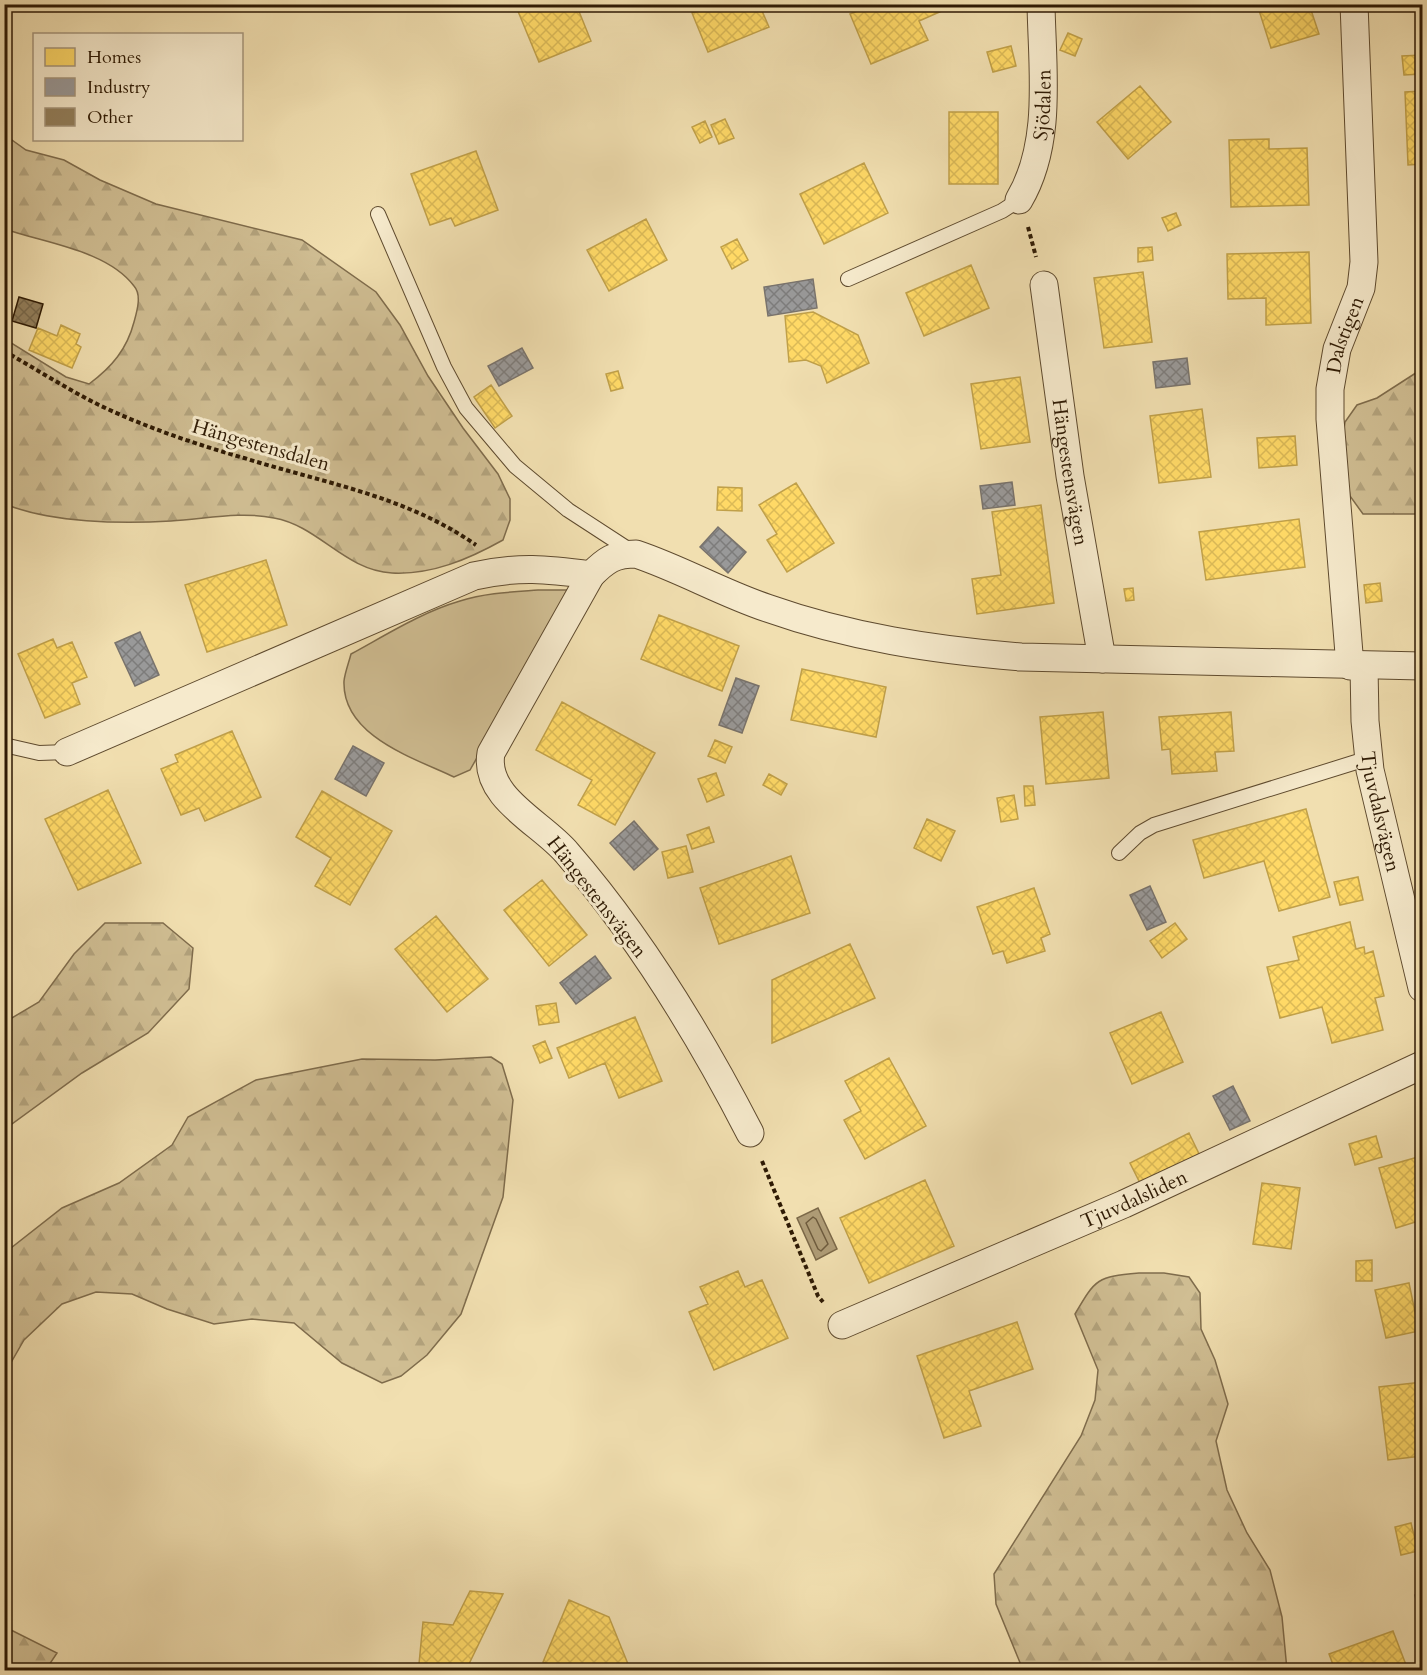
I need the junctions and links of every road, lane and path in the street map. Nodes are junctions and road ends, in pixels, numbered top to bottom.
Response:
1 (1041, 4) edge
2 (1354, 4) edge
3 (1019, 200) junction
4 (378, 214) dead end
5 (848, 279) dead end
6 (1044, 285) joint
7 (4, 351) edge
8 (636, 554) junction
9 (509, 568) junction
10 (591, 575) junction
11 (1102, 659) junction
12 (1357, 666) junction
13 (1422, 666) edge
14 (4, 745) edge
15 (67, 752) joint
16 (1369, 758) junction
17 (1119, 853) dead end
18 (1422, 988) edge
19 (1422, 1065) edge
20 (750, 1133) joint
21 (842, 1326) joint

1 - 3 street, Sjödalen
2 - 12 street, Dalstigen
3 - 5 lane
3 - 6 path
4 - 8 lane
6 - 11 street, Hängestensvägen
7 - 9 path, Hängestensdalen
8 - 10 street, Hängestensvägen
8 - 11 street
9 - 10 street
9 - 15 street
10 - 20 street, Hängestensvägen
11 - 12 street
12 - 13 street
12 - 16 street, Tjuvdalsvägen
14 - 15 lane
16 - 17 lane
16 - 18 street, Tjuvdalsvägen
19 - 21 street, Tjuvdalsliden
20 - 21 path

